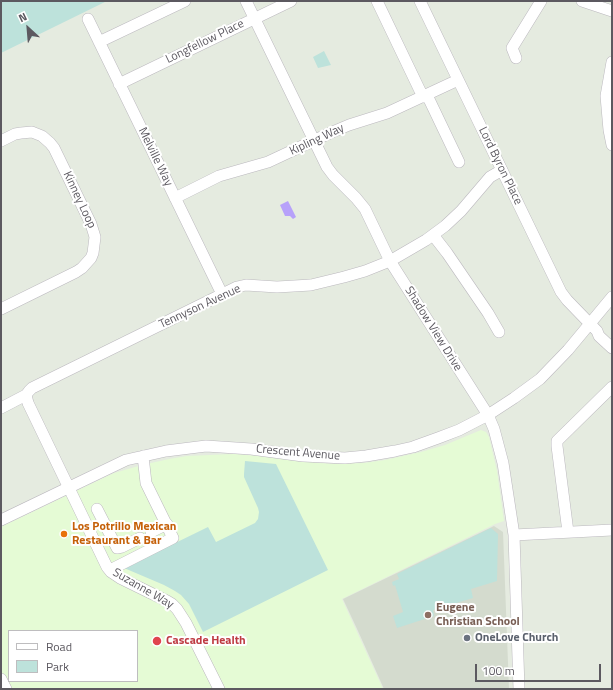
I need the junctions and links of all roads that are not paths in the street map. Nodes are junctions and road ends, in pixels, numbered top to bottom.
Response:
1 (185, 1) edge
2 (246, 1) edge
3 (290, 1) edge
4 (377, 1) edge
5 (420, 1) edge
6 (541, 1) edge
7 (582, 1) edge
8 (612, 11) edge
9 (255, 18) junction
10 (88, 19) dead end
11 (99, 42) junction
12 (516, 58) dead end
13 (612, 62) edge
14 (458, 80) junction
15 (119, 84) junction
16 (425, 96) junction
17 (314, 140) junction
18 (1, 141) edge
19 (612, 144) edge
20 (459, 162) dead end
21 (502, 170) junction
22 (175, 198) junction
23 (433, 234) junction
24 (390, 261) junction
25 (222, 294) junction
26 (612, 297) edge
27 (1, 309) edge
28 (593, 327) junction
29 (498, 332) dead end
30 (612, 340) edge
31 (612, 348) edge
32 (612, 387) edge
33 (26, 395) junction
34 (1, 408) edge
35 (488, 415) junction
36 (143, 456) junction
37 (69, 487) junction
38 (97, 509) dead end
39 (1, 520) edge
40 (166, 524) junction
41 (612, 530) edge
42 (151, 532) dead end
43 (568, 532) junction
44 (514, 535) junction
45 (140, 538) dead end
46 (110, 570) junction
47 (1, 679) edge
48 (6, 689) edge
49 (219, 689) edge
50 (519, 689) edge

1 - 11 street
2 - 9 street, Shadow View Drive
3 - 9 street, Longfellow Place
4 - 16 street
5 - 14 street, Lord Byron Place
6 - 12 street
7 - 8 street
9 - 15 street, Longfellow Place
9 - 17 street, Shadow View Drive
10 - 11 street, Melville Way
11 - 15 street, Melville Way
13 - 19 street
14 - 16 street, Kipling Way
14 - 21 street, Lord Byron Place
15 - 22 street, Melville Way
16 - 17 street, Kipling Way
16 - 20 street
17 - 22 street, Kipling Way
17 - 24 street, Shadow View Drive
18 - 27 street, Kinney Loop
21 - 23 street, Tennyson Avenue
21 - 28 street, Lord Byron Place
22 - 25 street, Melville Way
23 - 24 street, Tennyson Avenue
23 - 29 street
24 - 25 street, Tennyson Avenue
24 - 35 street, Shadow View Drive
25 - 33 street, Tennyson Avenue
26 - 28 street, Crescent Avenue
28 - 30 street
28 - 31 street
28 - 35 street, Crescent Avenue
32 - 43 street
33 - 34 street, Tennyson Avenue
33 - 37 street
35 - 36 street, Crescent Avenue
35 - 44 street, Shadow View Drive
36 - 37 street, Crescent Avenue
36 - 40 street
37 - 39 street, Crescent Avenue
37 - 46 street, Suzanne Way
38 - 45 street
40 - 42 street
40 - 46 street
41 - 43 street
43 - 44 street
44 - 50 street, Shadow View Drive
46 - 49 street, Suzanne Way
47 - 48 street

